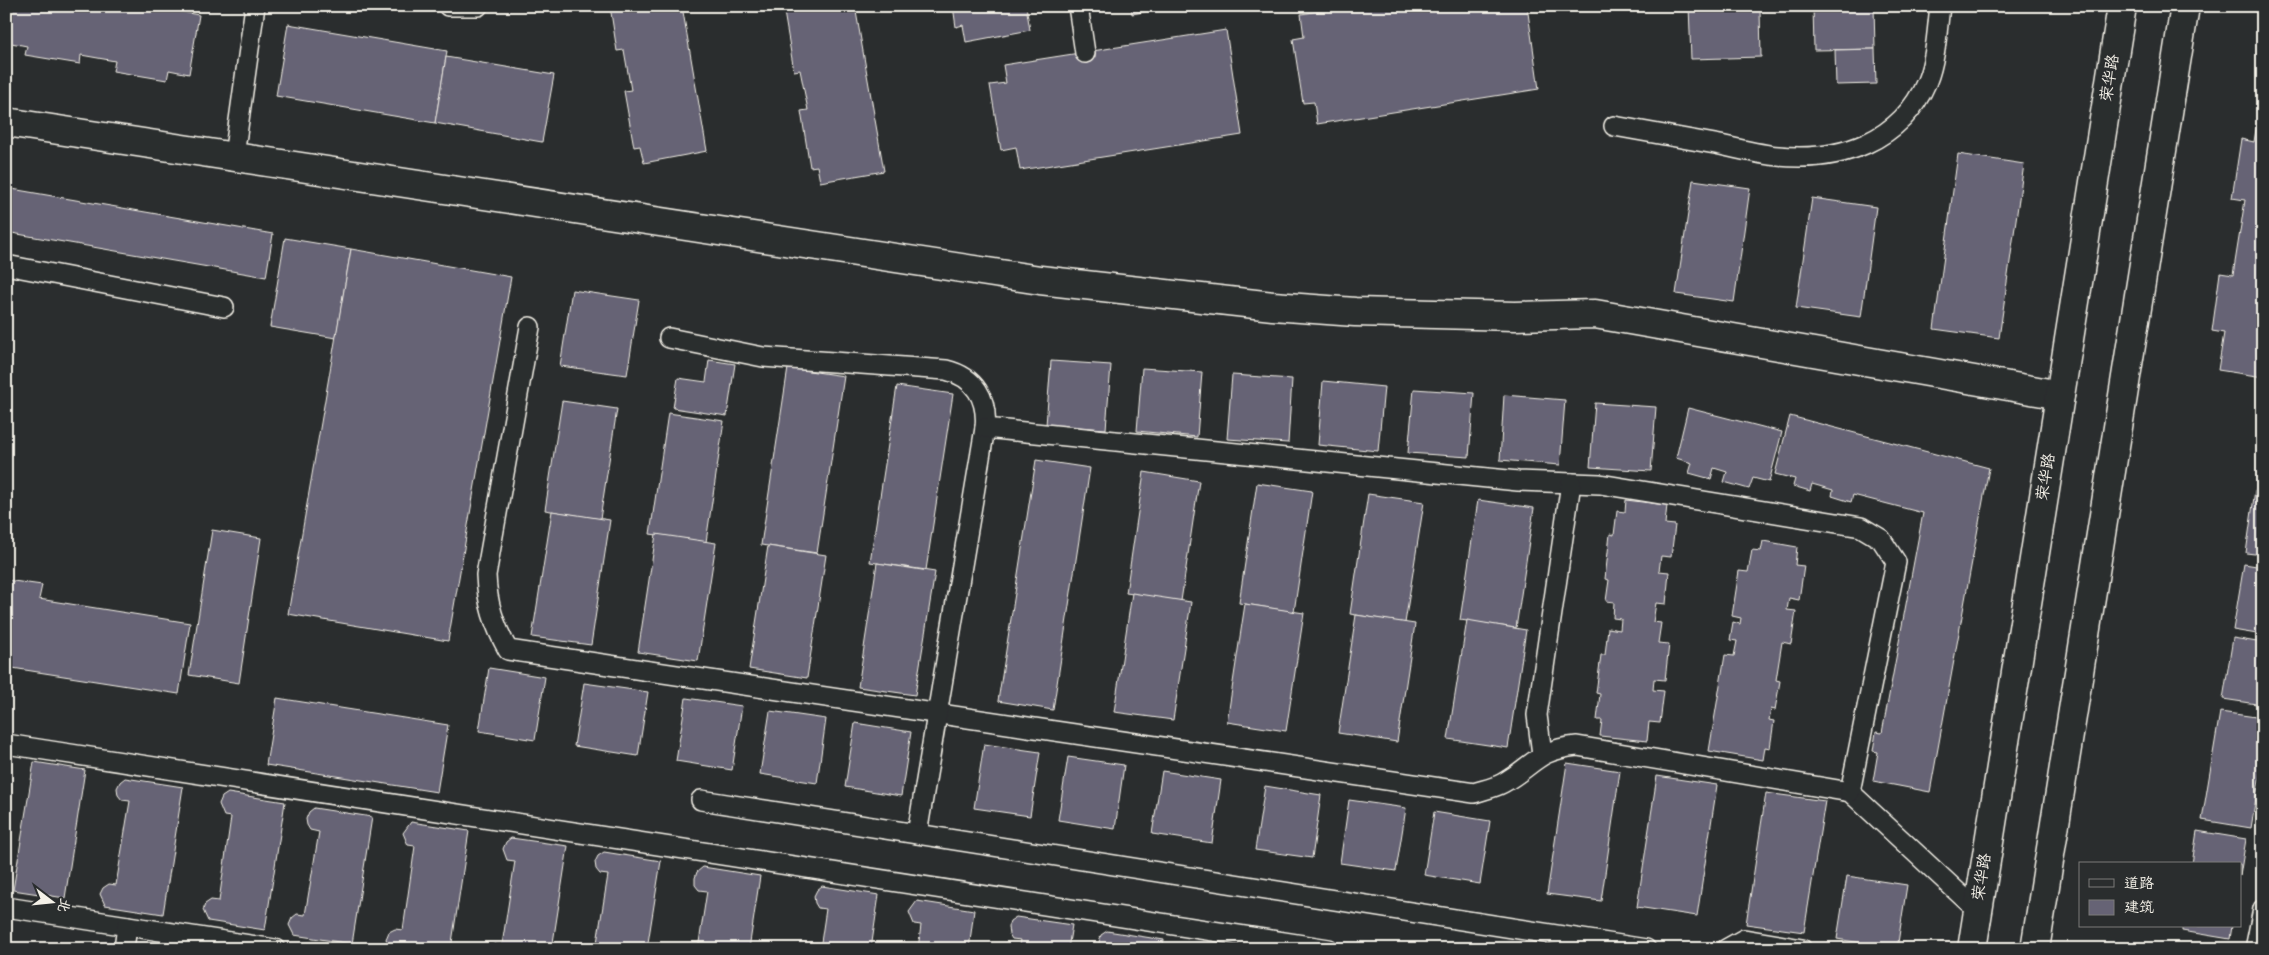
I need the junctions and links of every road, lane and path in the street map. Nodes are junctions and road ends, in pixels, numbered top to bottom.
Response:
1 (255, 6) edge
2 (448, 6) edge
3 (478, 6) edge
4 (1078, 6) edge
5 (1940, 6) edge
6 (2122, 6) edge
7 (2185, 6) edge
8 (1085, 53) dead end
9 (6, 122) edge
10 (1614, 126) dead end
11 (234, 156) junction
12 (6, 265) edge
13 (224, 307) dead end
14 (530, 327) dead end
15 (669, 338) dead end
16 (2060, 395) junction
17 (985, 428) junction
18 (1571, 483) junction
19 (937, 714) junction
20 (6, 744) edge
21 (1542, 754) junction
22 (1850, 792) junction
23 (701, 800) dead end
24 (917, 834) junction
25 (6, 907) edge
26 (2263, 909) edge
27 (1978, 911) junction
28 (127, 926) junction
29 (124, 949) edge
30 (275, 949) edge
31 (1329, 949) edge
32 (1646, 949) edge
33 (1726, 949) edge
34 (1802, 949) edge
35 (1972, 949) edge
36 (2035, 949) edge
37 (2255, 949) edge

1 - 11 lane
2 - 3 lane
4 - 8 lane
5 - 10 lane
6 - 16 street, 荣华路
7 - 36 street
9 - 11 street
11 - 16 street
12 - 13 lane
14 - 19 lane
15 - 17 lane
16 - 27 street, 荣华路
17 - 18 lane
17 - 19 lane
18 - 21 lane
18 - 22 lane
19 - 21 lane
19 - 24 lane
20 - 31 lane
21 - 22 lane
22 - 27 lane
23 - 24 lane
24 - 32 lane
25 - 28 lane
26 - 37 lane
27 - 35 street, 荣华路
28 - 29 lane
28 - 30 lane
33 - 34 lane

